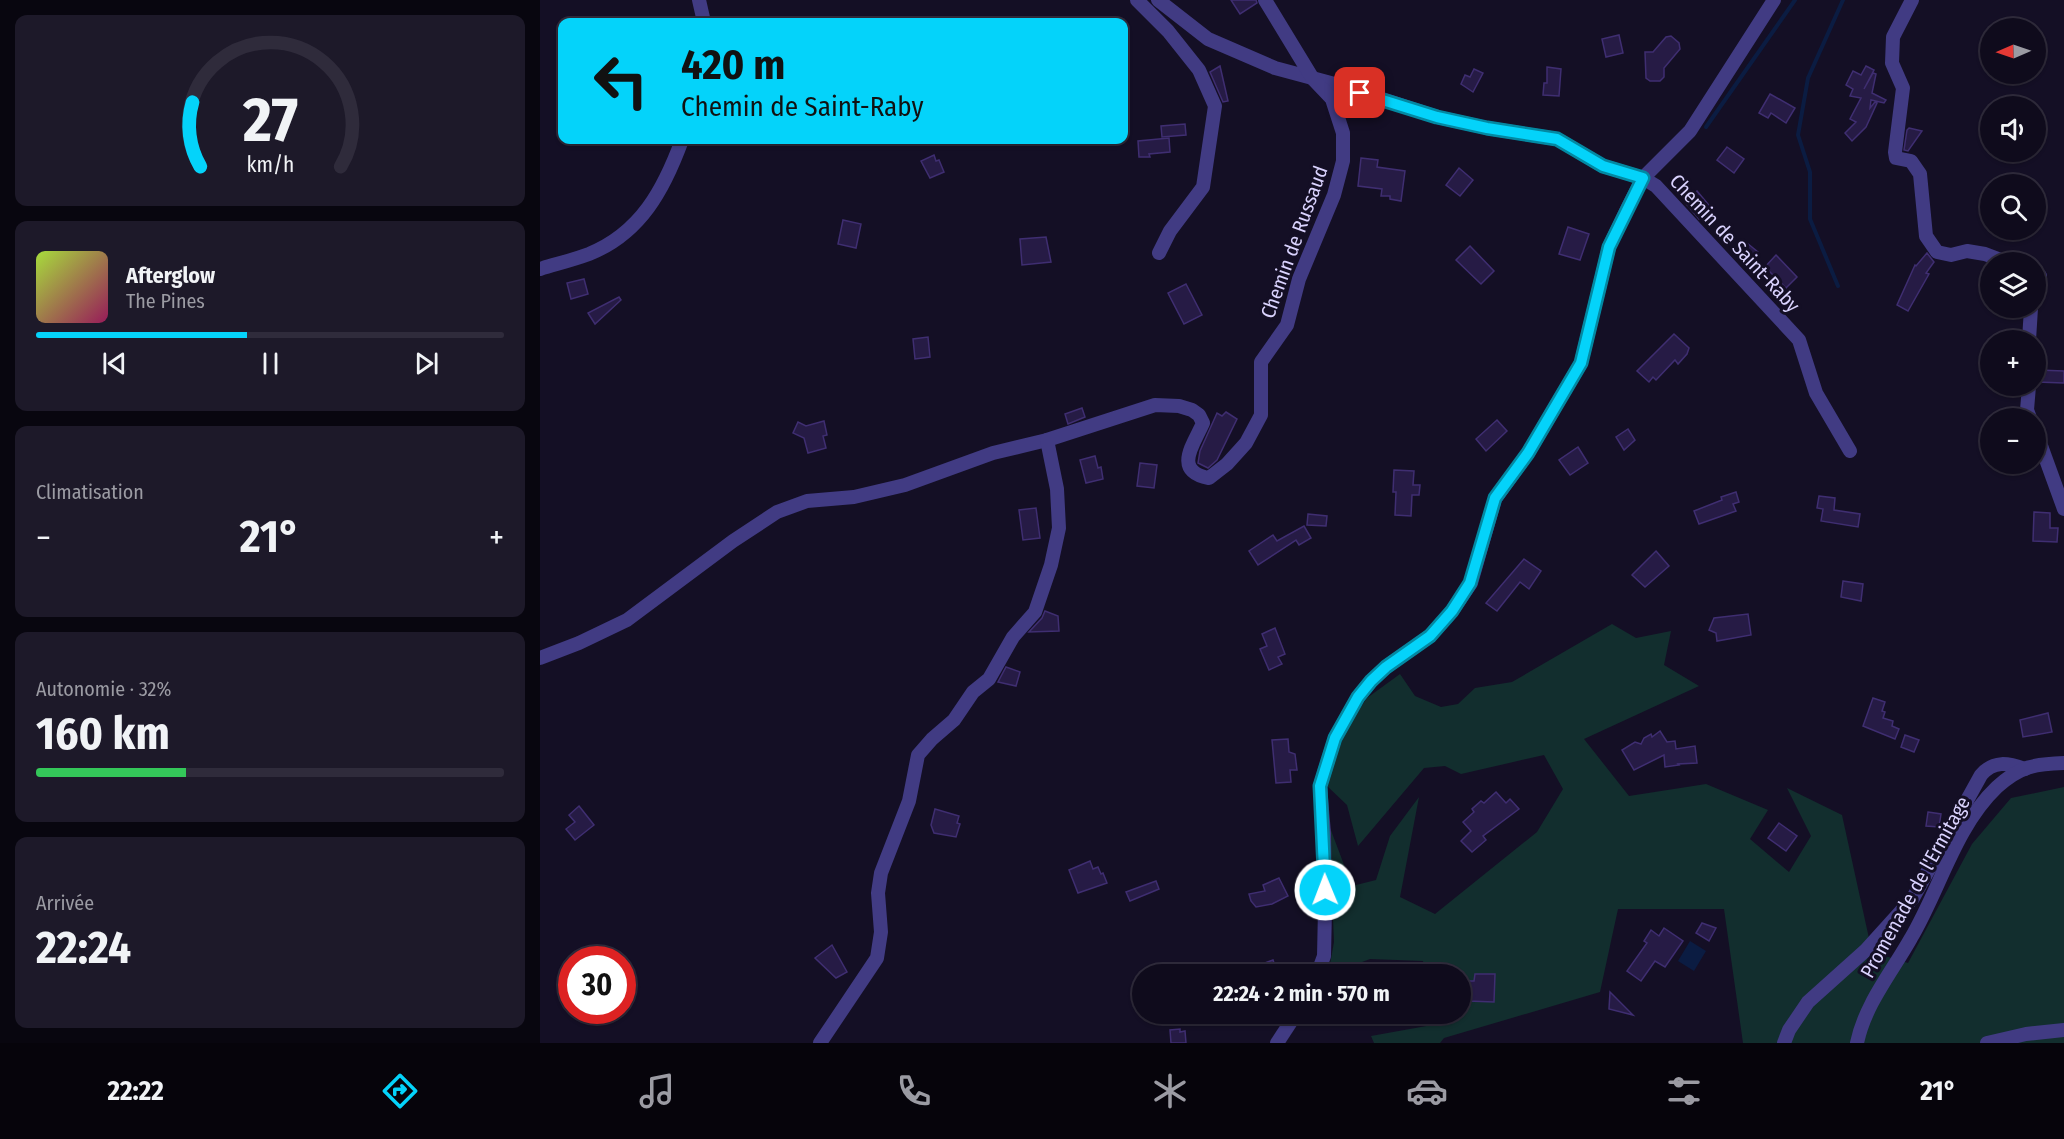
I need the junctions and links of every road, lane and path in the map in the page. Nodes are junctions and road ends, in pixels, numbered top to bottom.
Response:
1 (699, 0) edge
2 (1137, 0) edge
3 (1158, 0) edge
4 (1264, 0) edge
5 (1774, 0) edge
6 (1912, 0) edge
7 (703, 18) edge
8 (1313, 79) junction
9 (680, 144) edge
10 (1643, 178) junction
11 (1159, 253) dead end
12 (1980, 253) edge
13 (540, 268) edge
14 (1047, 440) junction
15 (1850, 452) dead end
16 (2046, 460) edge
17 (2064, 509) edge
18 (540, 658) edge
19 (2063, 764) edge
20 (2025, 769) junction
21 (1321, 964) edge
22 (1289, 1024) edge
23 (2064, 1030) edge
24 (820, 1043) edge
25 (1277, 1043) edge
26 (1784, 1043) edge
27 (1857, 1043) edge
28 (1987, 1043) edge

1 - 7 street
2 - 11 street
3 - 8 street, Chemin de Saint-Raby
4 - 8 street, Chemin de Russaud
5 - 10 street
6 - 12 street
8 - 10 street, Chemin de Saint-Raby
8 - 14 street, Chemin de Russaud
9 - 13 street
10 - 15 street, Chemin de Saint-Raby
10 - 21 street
14 - 18 street
14 - 24 street
16 - 17 street
19 - 20 street, Promenade de l'Ermitage
20 - 26 street
20 - 27 street, Promenade de l'Ermitage
22 - 25 street
23 - 28 street

